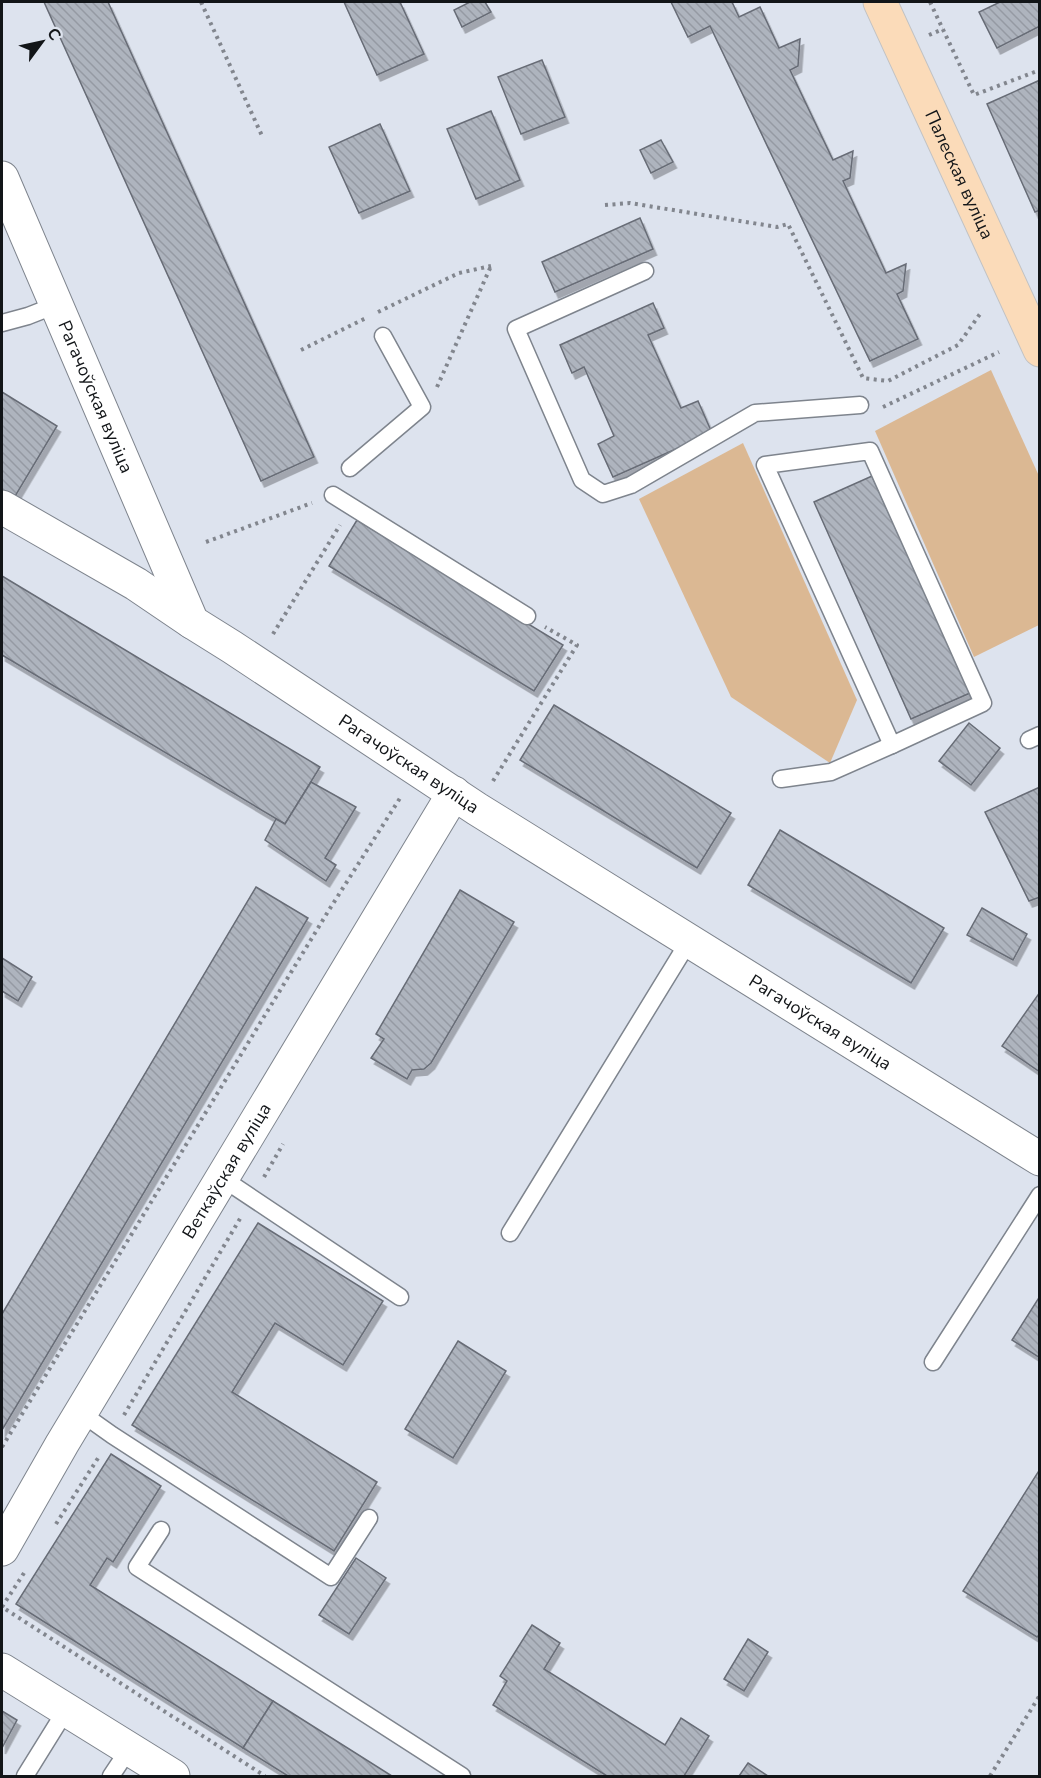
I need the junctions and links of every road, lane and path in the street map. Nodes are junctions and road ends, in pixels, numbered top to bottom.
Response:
1 (201, 2) edge
2 (880, 2) edge
3 (930, 2) edge
4 (1040, 70) edge
5 (263, 138) dead end
6 (2, 178) edge
7 (605, 205) dead end
8 (645, 271) dead end
9 (56, 305) junction
10 (980, 314) dead end
11 (2, 323) edge
12 (383, 336) dead end
13 (301, 350) dead end
14 (1040, 350) edge
15 (999, 352) dead end
16 (860, 405) dead end
17 (422, 407) junction
18 (880, 408) dead end
19 (350, 468) dead end
20 (333, 495) joint
21 (2, 507) edge
22 (351, 507) junction
23 (206, 542) dead end
24 (527, 616) joint
25 (192, 622) junction
26 (273, 634) dead end
27 (892, 745) junction
28 (781, 779) dead end
29 (493, 782) dead end
30 (404, 793) dead end
31 (454, 793) junction
32 (690, 941) junction
33 (1040, 1159) edge
34 (222, 1178) junction
35 (1040, 1195) edge
36 (510, 1233) dead end
37 (399, 1297) dead end
38 (933, 1362) dead end
39 (81, 1413) junction
40 (2, 1447) edge
41 (369, 1518) dead end
42 (160, 1530) dead end
43 (2, 1549) edge
44 (2, 1607) edge
45 (2, 1670) edge
46 (1040, 1695) edge
47 (66, 1710) junction
48 (129, 1749) junction
49 (25, 1776) edge
50 (111, 1776) edge
51 (173, 1776) edge
52 (265, 1776) edge
53 (462, 1776) edge
54 (990, 1776) edge

1 - 5 path
2 - 14 main road, Палеская вуліца
3 - 4 path
6 - 9 street, Рагачоўская вуліца
7 - 10 path
8 - 16 lane
9 - 11 lane
9 - 25 street, Рагачоўская вуліца
12 - 17 lane
13 - 17 path
15 - 18 path
17 - 19 lane
20 - 22 lane
20 - 23 path
21 - 25 street
22 - 24 lane
22 - 26 path
24 - 29 path
25 - 31 street, Рагачоўская вуліца
27 - 27 lane
27 - 28 lane
30 - 40 path
31 - 32 street, Рагачоўская вуліца
31 - 34 street, Веткаўская вуліца
32 - 33 street, Рагачоўская вуліца
32 - 36 lane
34 - 37 lane
34 - 39 street, Веткаўская вуліца
35 - 38 lane
39 - 41 lane
39 - 43 street, Веткаўская вуліца
42 - 53 lane
44 - 52 path
45 - 47 street
46 - 54 path
47 - 48 street
47 - 49 lane
48 - 50 lane
48 - 51 street

